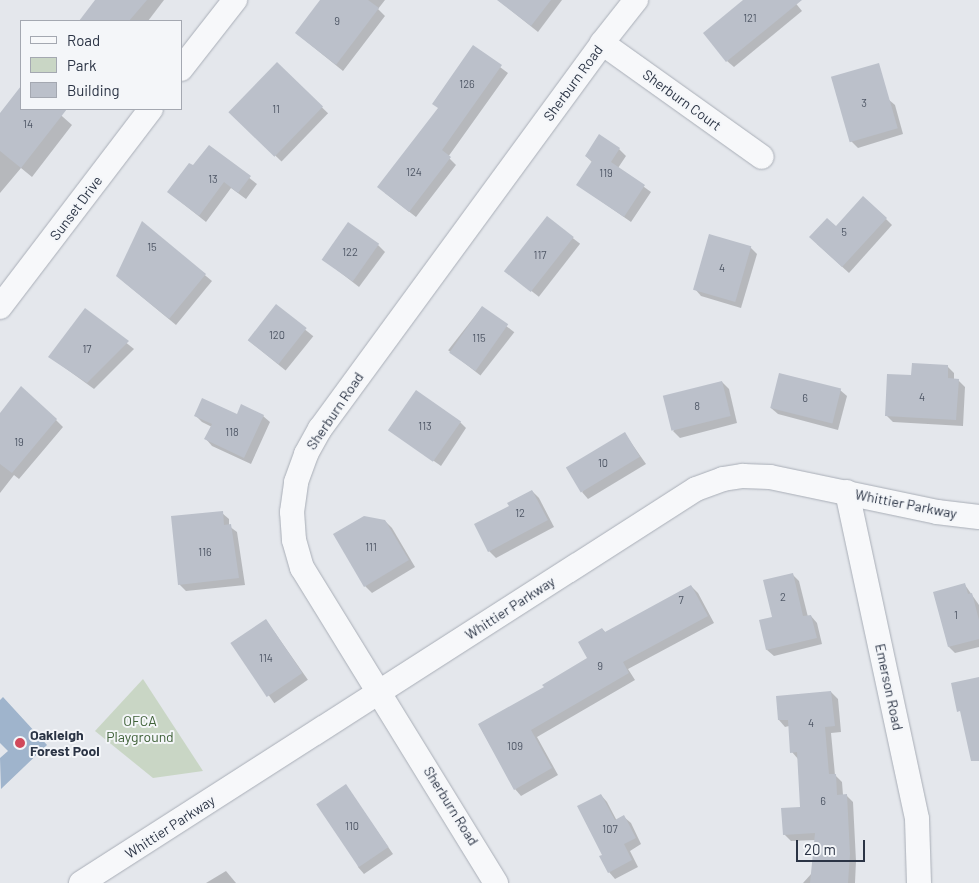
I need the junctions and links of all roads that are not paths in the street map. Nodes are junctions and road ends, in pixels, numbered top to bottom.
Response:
1 (235, 0) edge
2 (636, 0) edge
3 (602, 43) junction
4 (182, 68) edge
5 (150, 110) edge
6 (762, 157) dead end
7 (0, 307) edge
8 (847, 492) junction
9 (979, 517) edge
10 (380, 692) junction
11 (81, 883) edge
12 (496, 883) edge
13 (919, 883) edge

1 - 4 street
2 - 3 street, Sherburn Road
3 - 6 street, Sherburn Court
3 - 10 street, Sherburn Road
5 - 7 street, Sunset Drive
8 - 9 street, Whittier Parkway
8 - 10 street, Whittier Parkway
8 - 13 street, Emerson Road
10 - 11 street, Whittier Parkway
10 - 12 street, Sherburn Road

